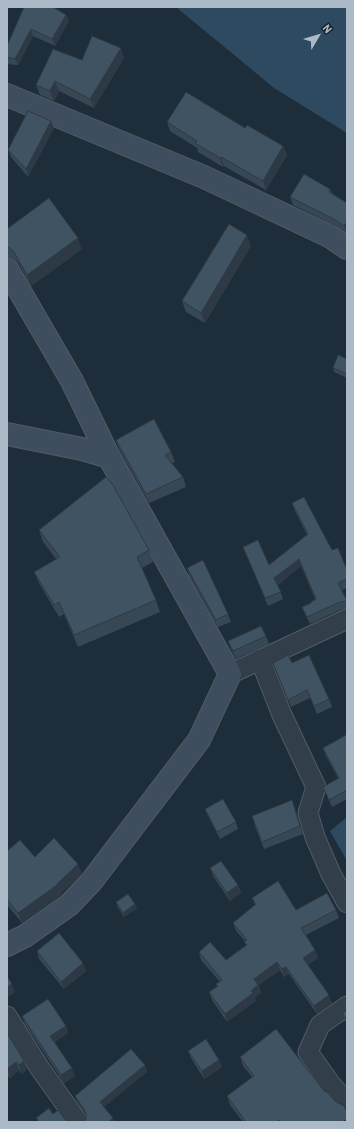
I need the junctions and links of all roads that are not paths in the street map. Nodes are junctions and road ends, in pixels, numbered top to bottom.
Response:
1 (7, 95) edge
2 (347, 248) edge
3 (7, 269) edge
4 (7, 434) edge
5 (109, 457) junction
6 (347, 619) edge
7 (260, 660) junction
8 (230, 674) junction
9 (347, 903) edge
10 (7, 945) edge
11 (347, 1006) edge
12 (7, 1016) edge
13 (347, 1103) edge
14 (78, 1122) edge

1 - 2 street
3 - 5 street
4 - 5 street
5 - 8 street
6 - 7 street
7 - 8 street
7 - 9 street
8 - 10 street
11 - 13 street
12 - 14 street

